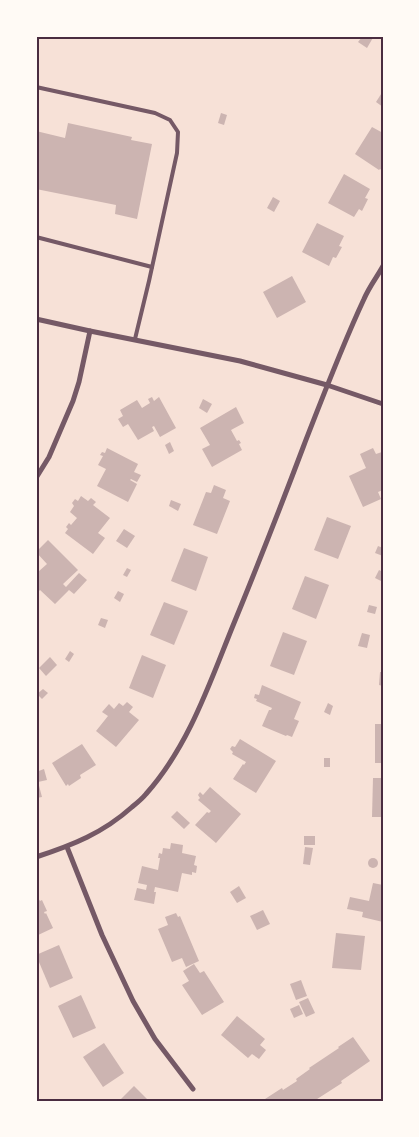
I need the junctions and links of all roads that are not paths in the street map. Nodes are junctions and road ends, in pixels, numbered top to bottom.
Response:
1 (36, 87) edge
2 (36, 237) edge
3 (383, 266) edge
4 (152, 267) junction
5 (36, 319) edge
6 (90, 331) junction
7 (135, 339) junction
8 (327, 385) junction
9 (383, 404) edge
10 (36, 478) edge
11 (67, 847) junction
12 (36, 857) edge
13 (193, 1089) dead end

1 - 4 lane
2 - 4 lane
3 - 8 street
4 - 7 lane
5 - 6 street
6 - 7 street
6 - 10 street
7 - 8 street
8 - 9 street
8 - 11 street
11 - 12 street
11 - 13 street

